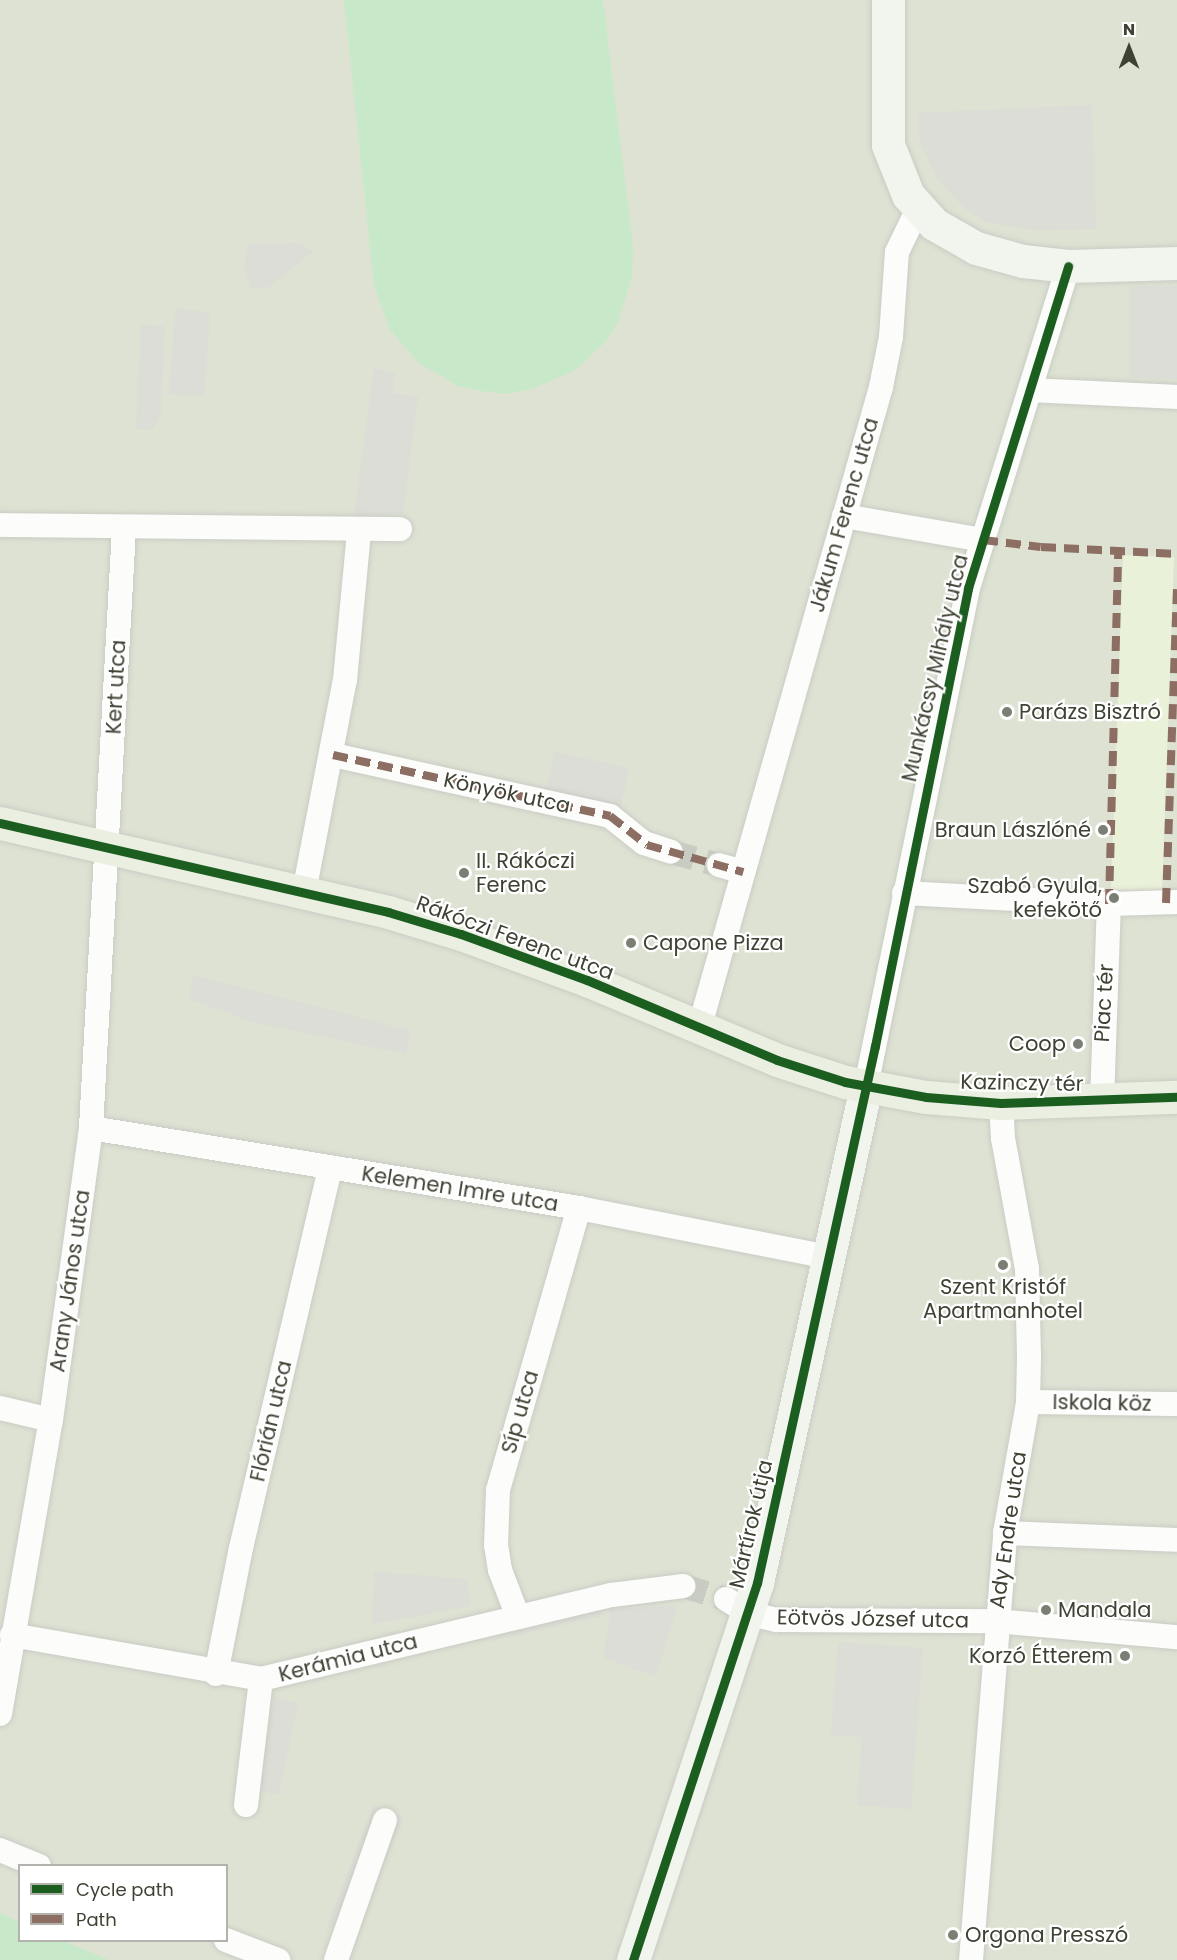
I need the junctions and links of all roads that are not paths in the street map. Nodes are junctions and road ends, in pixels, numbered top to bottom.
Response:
1 (888, 0) edge
2 (918, 209) junction
3 (1177, 263) edge
4 (1068, 266) junction
5 (1030, 390) junction
6 (1177, 397) edge
7 (844, 516) junction
8 (0, 525) edge
9 (124, 528) junction
10 (400, 529) dead end
11 (359, 531) junction
12 (983, 540) junction
13 (333, 754) junction
14 (0, 823) edge
15 (106, 845) junction
16 (671, 852) tunnel mouth
17 (719, 865) tunnel mouth
18 (743, 872) junction
19 (304, 892) junction
20 (904, 893) junction
21 (1177, 903) edge
22 (1109, 904) junction
23 (699, 1029) junction
24 (867, 1086) junction
25 (1177, 1096) edge
26 (1102, 1102) junction
27 (1001, 1103) junction
28 (92, 1128) junction
29 (330, 1169) junction
30 (579, 1208) junction
31 (828, 1257) junction
32 (1028, 1402) junction
33 (1177, 1404) edge
34 (0, 1408) edge
35 (51, 1420) junction
36 (1005, 1533) junction
37 (1177, 1540) edge
38 (684, 1586) tunnel mouth
39 (737, 1606) junction
40 (515, 1613) junction
41 (996, 1621) junction
42 (12, 1635) junction
43 (1177, 1637) edge
44 (216, 1674) junction
45 (261, 1679) junction
46 (0, 1714) edge
47 (246, 1805) dead end
48 (385, 1820) dead end
49 (0, 1850) edge
50 (34, 1864) edge
51 (228, 1941) edge
52 (278, 1960) edge
53 (336, 1960) edge
54 (633, 1960) edge
55 (971, 1960) edge

1 - 2 street
2 - 4 street
2 - 7 street, Jákum Ferenc utca
3 - 4 street
4 - 5 street, Munkácsy Mihály utca
5 - 6 street
5 - 12 street, Munkácsy Mihály utca
7 - 12 street
7 - 18 street, Jákum Ferenc utca
8 - 9 street
9 - 11 street
9 - 15 street, Kert utca
10 - 11 street
11 - 13 street
12 - 20 street, Munkácsy Mihály utca
13 - 16 street, Könyök utca
13 - 19 street
14 - 15 main road, Rákóczi Ferenc utca
15 - 19 main road, Rákóczi Ferenc utca
15 - 28 street, Arany János utca
17 - 18 street
18 - 23 street, Jákum Ferenc utca
19 - 23 main road, Rákóczi Ferenc utca
20 - 22 street
20 - 24 street, Munkácsy Mihály utca
21 - 22 street
22 - 26 street, Piac tér
23 - 24 main road, Rákóczi Ferenc utca
24 - 27 main road, Kazinczy tér
24 - 31 street, Mártírok útja
25 - 26 main road, Kazinczy tér
26 - 27 main road, Kazinczy tér
27 - 32 street, Ady Endre utca
28 - 29 street, Kelemen Imre utca
28 - 35 street, Arany János utca
29 - 30 street, Kelemen Imre utca
29 - 44 street, Flórián utca
30 - 31 street, Kelemen Imre utca
30 - 40 street, Síp utca
31 - 39 street, Mártírok útja
32 - 33 street, Iskola köz
32 - 36 street, Ady Endre utca
34 - 35 street
35 - 42 street, Arany János utca
36 - 37 street
36 - 41 street, Ady Endre utca
38 - 40 street, Kerámia utca
39 - 41 street, Eötvös József utca
39 - 54 street, Mártírok útja
40 - 45 street, Kerámia utca
41 - 43 street, Eötvös József utca
41 - 55 street, Ady Endre utca
42 - 44 street, Kerámia utca
42 - 46 street, Arany János utca
44 - 45 street, Kerámia utca
45 - 47 street
48 - 53 street
49 - 50 street
51 - 52 street

